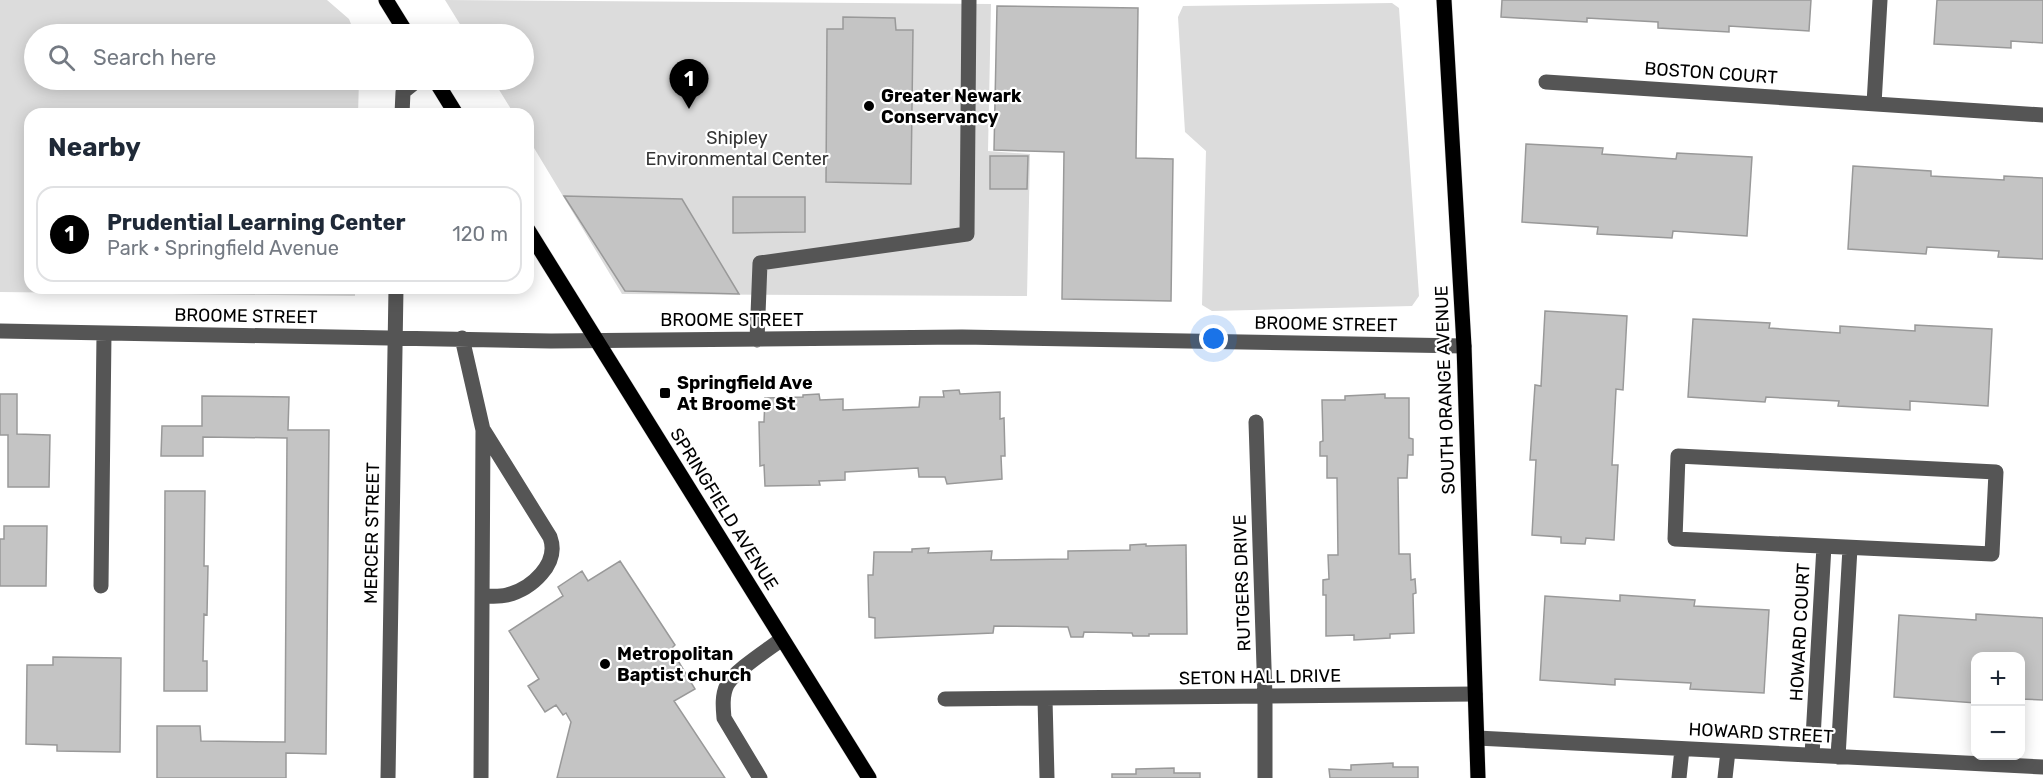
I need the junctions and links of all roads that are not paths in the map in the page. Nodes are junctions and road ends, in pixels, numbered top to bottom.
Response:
1 (386, 0) edge
2 (969, 0) edge
3 (1444, 0) edge
4 (1880, 0) edge
5 (401, 24) edge
6 (1546, 82) dead end
7 (405, 90) edge
8 (441, 90) edge
9 (1874, 104) junction
10 (402, 108) edge
11 (452, 108) edge
12 (2043, 115) edge
13 (534, 240) edge
14 (396, 294) edge
15 (0, 331) edge
16 (104, 334) junction
17 (394, 338) junction
18 (462, 338) junction
19 (757, 340) junction
20 (597, 341) junction
21 (1464, 346) junction
22 (1256, 422) dead end
23 (483, 430) junction
24 (1824, 546) junction
25 (1850, 548) junction
26 (101, 586) dead end
27 (483, 596) junction
28 (782, 639) junction
29 (1475, 694) junction
30 (1265, 697) junction
31 (945, 699) dead end
32 (1045, 699) junction
33 (1477, 738) junction
34 (1682, 748) junction
35 (1728, 751) junction
36 (1812, 755) junction
37 (1838, 757) junction
38 (2043, 767) edge
39 (388, 778) edge
40 (481, 778) edge
41 (760, 778) edge
42 (869, 778) edge
43 (1047, 778) edge
44 (1265, 778) edge
45 (1478, 778) edge
46 (1679, 778) edge
47 (1725, 778) edge

1 - 5 main road
2 - 19 street
3 - 21 main road, SOUTH ORANGE AVENUE
4 - 9 street
6 - 9 street, BOSTON COURT
7 - 10 street
8 - 11 main road
9 - 12 street, BOSTON COURT
13 - 20 main road, SPRINGFIELD AVENUE
14 - 17 street, MERCER STREET
15 - 16 street, BROOME STREET
16 - 17 street, BROOME STREET
16 - 26 street
17 - 18 street, BROOME STREET
17 - 39 street, MERCER STREET
18 - 20 street, BROOME STREET
18 - 23 street
19 - 20 street, BROOME STREET
19 - 21 street, BROOME STREET
20 - 28 main road, SPRINGFIELD AVENUE
21 - 29 main road, SOUTH ORANGE AVENUE
22 - 30 street, RUTGERS DRIVE
23 - 27 street
23 - 27 street
24 - 25 street
24 - 25 street
24 - 36 street, HOWARD COURT
25 - 37 street
27 - 40 street
28 - 41 street
28 - 42 main road, SPRINGFIELD AVENUE
29 - 30 street, SETON HALL DRIVE
29 - 33 main road, SOUTH ORANGE AVENUE
30 - 32 street, SETON HALL DRIVE
30 - 44 street, RUTGERS DRIVE
31 - 32 street, SETON HALL DRIVE
32 - 43 street
33 - 34 street, HOWARD STREET
33 - 45 main road, SOUTH ORANGE AVENUE
34 - 35 street, HOWARD STREET
34 - 46 street
35 - 36 street, HOWARD STREET
35 - 47 street
36 - 37 street, HOWARD STREET
37 - 38 street, HOWARD STREET

